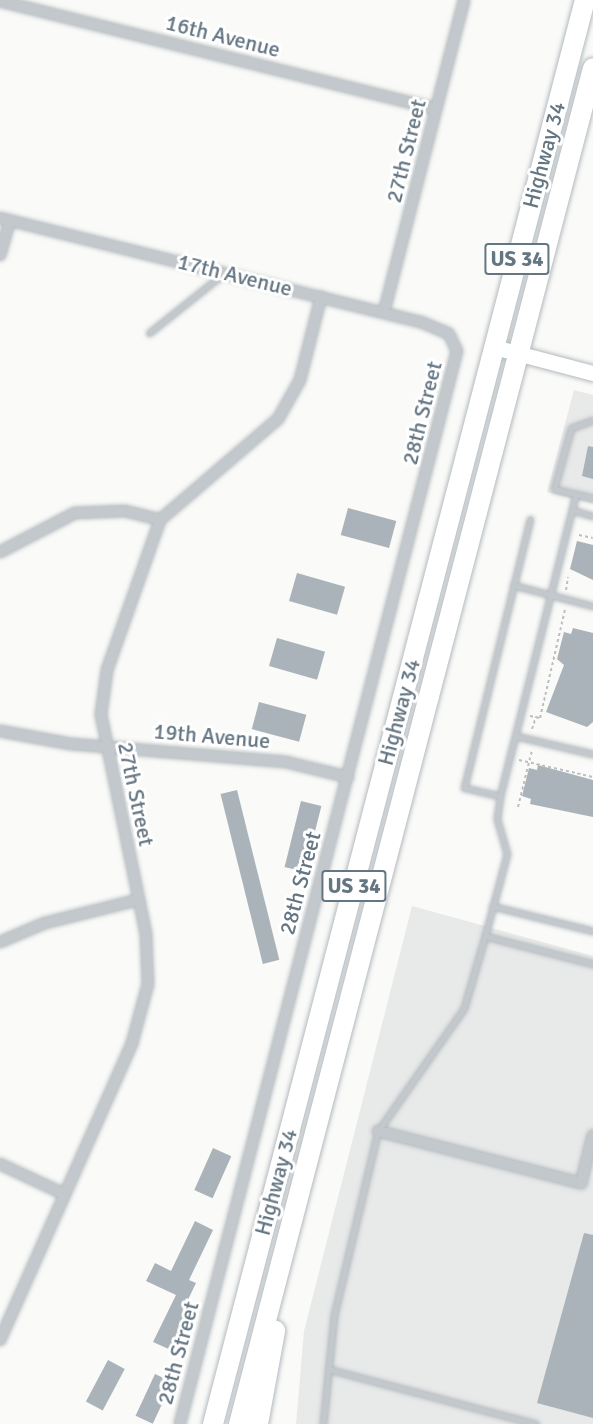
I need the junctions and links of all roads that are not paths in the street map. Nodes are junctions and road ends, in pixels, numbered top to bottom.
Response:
1 (465, 0) edge
2 (585, 0) edge
3 (0, 2) edge
4 (593, 68) edge
5 (436, 109) junction
6 (5, 219) edge
7 (0, 255) edge
8 (224, 273) junction
9 (321, 297) junction
10 (384, 312) junction
11 (149, 333) dead end
12 (494, 347) junction
13 (457, 351) joint
14 (522, 355) junction
15 (593, 374) edge
16 (593, 420) edge
17 (576, 494) junction
18 (593, 498) edge
19 (572, 510) junction
20 (593, 516) edge
21 (530, 519) dead end
22 (160, 520) junction
23 (0, 552) edge
24 (513, 585) junction
25 (550, 595) junction
26 (593, 606) edge
27 (0, 731) edge
28 (516, 736) junction
29 (105, 746) junction
30 (593, 754) edge
31 (348, 777) junction
32 (500, 796) junction
33 (138, 900) junction
34 (492, 906) junction
35 (593, 931) edge
36 (484, 936) junction
37 (0, 942) edge
38 (593, 964) edge
39 (378, 1131) junction
40 (593, 1136) edge
41 (0, 1164) edge
42 (64, 1194) junction
43 (296, 1201) junction
44 (0, 1340) edge
45 (328, 1369) junction
46 (180, 1424) edge
47 (213, 1424) edge
48 (239, 1424) edge
49 (258, 1424) edge
50 (323, 1424) edge
51 (536, 1424) edge

1 - 5 street, 27th Street
2 - 12 highway, Highway 34 / US 34
3 - 5 street, 16th Avenue
4 - 14 highway, Highway 34 / US 34
5 - 10 street, 27th Street
6 - 7 street
6 - 8 street, 17th Avenue
8 - 9 street, 17th Avenue
8 - 11 lane
9 - 10 street, 17th Avenue
9 - 22 street, 27th Street
10 - 13 street, 17th Avenue
12 - 14 main road
12 - 47 highway, Highway 34 / US 34
13 - 31 street, 28th Street
14 - 15 main road
14 - 43 highway, Highway 34 / US 34
16 - 17 lane
17 - 18 lane
17 - 19 lane
19 - 20 lane
19 - 25 lane
21 - 24 lane
22 - 23 street
22 - 29 street, 27th Street
24 - 25 lane
24 - 32 lane
25 - 26 lane
25 - 28 lane
27 - 29 street, 19th Avenue
28 - 30 lane
28 - 32 lane
29 - 31 street, 19th Avenue
29 - 33 street, 27th Street
31 - 46 street, 28th Street
32 - 34 lane
33 - 37 street
33 - 42 street, 27th Street
34 - 35 lane
34 - 36 lane
36 - 38 lane
36 - 39 lane
39 - 40 street
39 - 45 lane
41 - 42 street
42 - 44 street, 27th Street
43 - 48 highway, Highway 34 / US 34
43 - 49 highway
45 - 50 lane
45 - 51 lane

